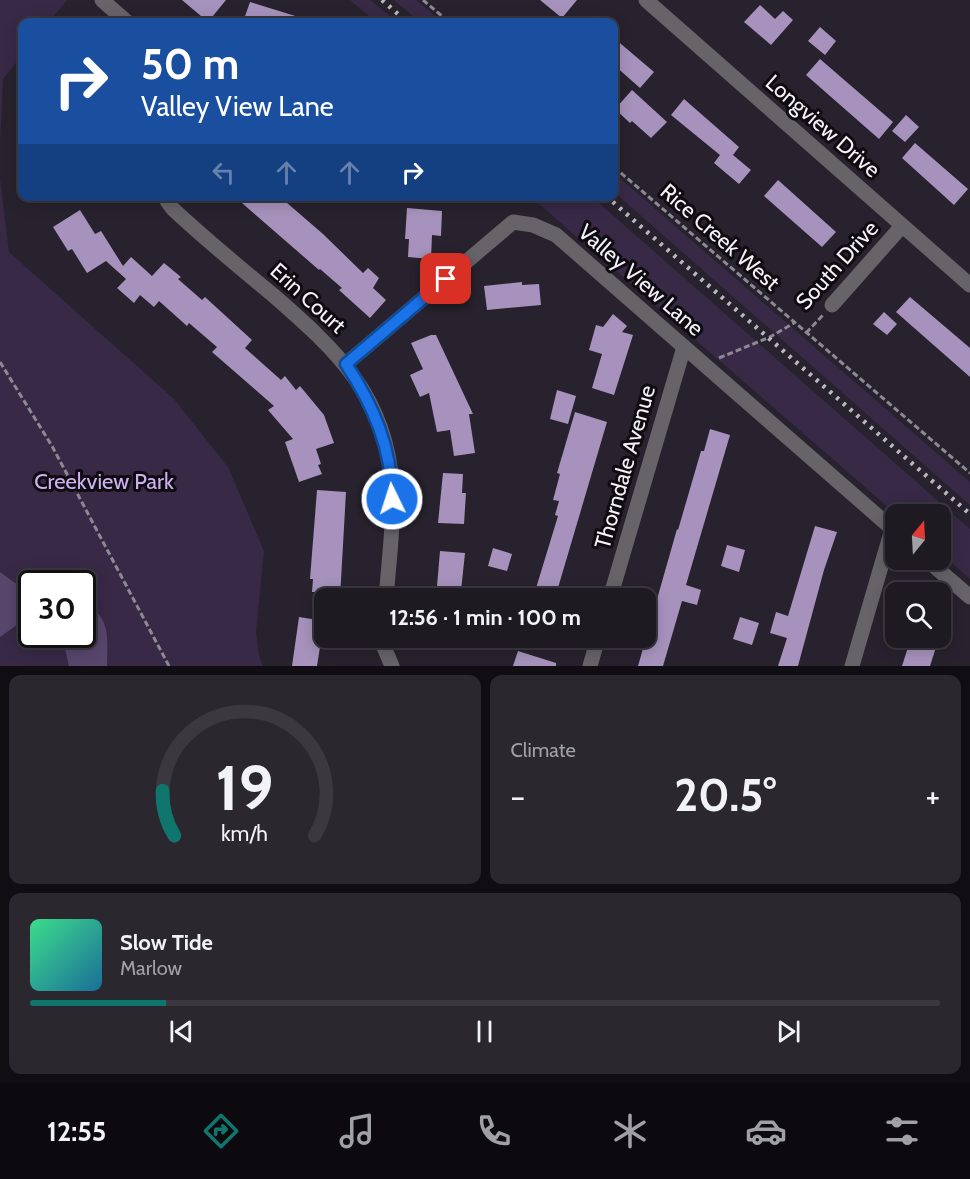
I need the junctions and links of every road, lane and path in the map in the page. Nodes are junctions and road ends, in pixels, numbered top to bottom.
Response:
1 (102, 0) edge
2 (423, 0) edge
3 (646, 0) edge
4 (122, 18) edge
5 (444, 18) edge
6 (618, 170) edge
7 (167, 201) edge
8 (902, 225) junction
9 (970, 285) edge
10 (832, 305) joint
11 (794, 322) junction
12 (806, 333) junction
13 (684, 347) junction
14 (0, 362) edge
15 (346, 364) junction
16 (704, 364) junction
17 (970, 472) edge
18 (885, 523) edge
19 (885, 560) edge
20 (939, 570) edge
21 (387, 588) edge
22 (613, 588) edge
23 (970, 597) edge
24 (384, 648) edge
25 (595, 648) edge
26 (169, 666) edge
27 (392, 666) edge
28 (590, 666) edge
29 (852, 666) edge

1 - 4 street
2 - 5 path
3 - 8 street, Longview Drive
6 - 11 path, Rice Creek West
7 - 15 street, Erin Court
8 - 9 street, Longview Drive
8 - 10 street, South Drive
10 - 12 path, South Drive
11 - 12 path, Rice Creek West
11 - 16 path
12 - 17 path, Rice Creek West
13 - 15 street, Valley View Lane
13 - 16 street, Valley View Lane
13 - 22 street, Thorndale Avenue
14 - 26 path
15 - 21 street, Erin Court
16 - 18 street, Valley View Lane
19 - 29 street
20 - 23 street
24 - 27 street
25 - 28 street

